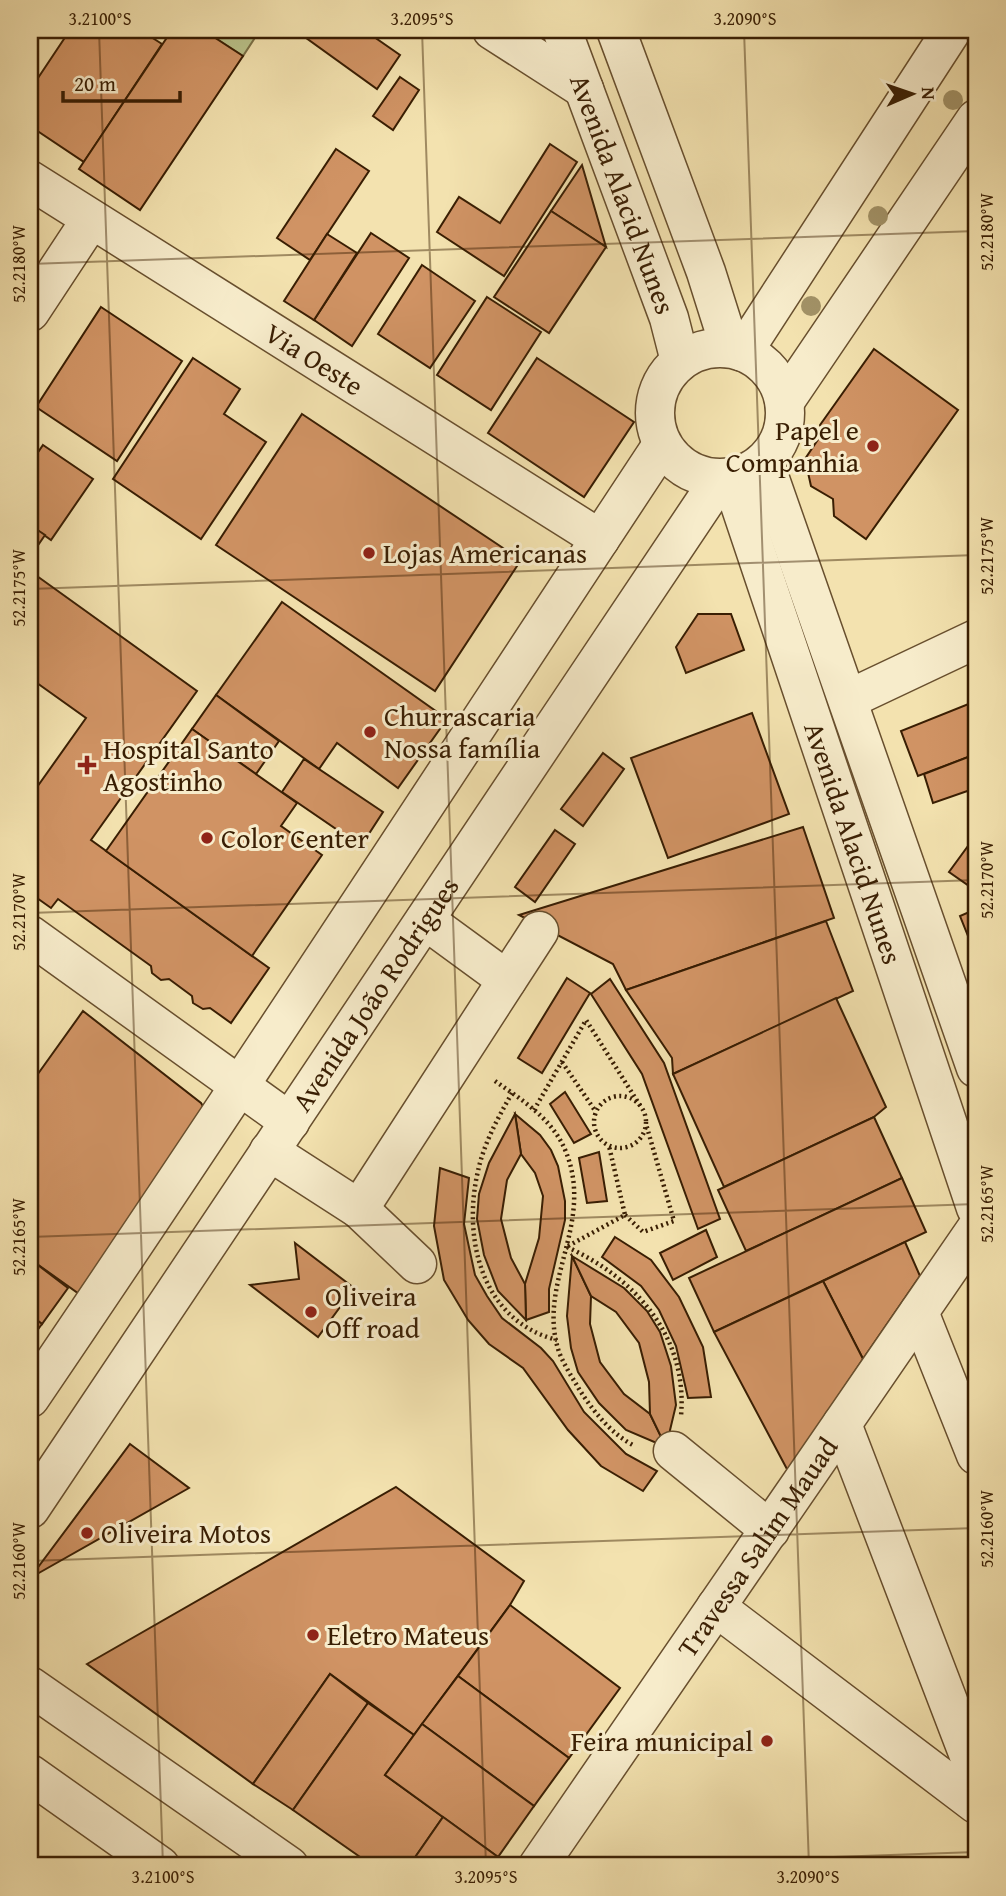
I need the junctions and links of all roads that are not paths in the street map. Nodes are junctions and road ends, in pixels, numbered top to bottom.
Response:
1 (492, 30) edge
2 (562, 30) edge
3 (616, 30) edge
4 (952, 30) edge
5 (584, 89) junction
6 (976, 118) edge
7 (30, 180) edge
8 (90, 221) junction
9 (30, 312) edge
10 (737, 350) junction
11 (680, 361) junction
12 (785, 401) junction
13 (662, 444) junction
14 (738, 473) junction
15 (600, 539) junction
16 (976, 639) edge
17 (849, 699) junction
18 (425, 920) junction
19 (539, 931) dead end
20 (30, 935) edge
21 (507, 980) junction
22 (976, 1068) edge
23 (241, 1086) junction
24 (280, 1137) junction
25 (976, 1208) edge
26 (359, 1209) junction
27 (976, 1229) edge
28 (417, 1264) dead end
29 (919, 1312) junction
30 (30, 1398) edge
31 (842, 1424) junction
32 (673, 1451) road end
33 (976, 1455) edge
34 (30, 1508) edge
35 (770, 1530) junction
36 (716, 1607) junction
37 (30, 1686) edge
38 (30, 1773) edge
39 (976, 1774) edge
40 (976, 1804) edge
41 (160, 1866) edge
42 (289, 1866) edge
43 (538, 1866) edge

1 - 5 street
2 - 5 street, Avenida Alacid Nunes
3 - 10 street, Avenida Alacid Nunes
4 - 10 street
5 - 11 street, Avenida Alacid Nunes
6 - 12 street
7 - 8 street, Via Oeste
8 - 9 street
8 - 15 street, Via Oeste
10 - 11 street
10 - 12 street
11 - 13 street
12 - 14 street
13 - 14 street
13 - 15 street
14 - 17 street, Avenida Alacid Nunes
14 - 18 street, Avenida João Rodrigues
14 - 25 street, Avenida Alacid Nunes
15 - 23 street
16 - 17 street
17 - 22 street, Avenida Alacid Nunes
18 - 21 street
18 - 24 street, Avenida João Rodrigues
19 - 21 street
20 - 23 street
21 - 26 street
23 - 24 street
23 - 30 street
24 - 26 street
24 - 34 street, Avenida João Rodrigues
26 - 28 street
27 - 29 street, Travessa Salim Mauad
29 - 31 street, Travessa Salim Mauad
29 - 33 street
31 - 35 street, Travessa Salim Mauad
31 - 39 street
32 - 35 street
35 - 36 street, Travessa Salim Mauad
36 - 40 street
36 - 43 street, Travessa Salim Mauad
37 - 42 street
38 - 41 street

